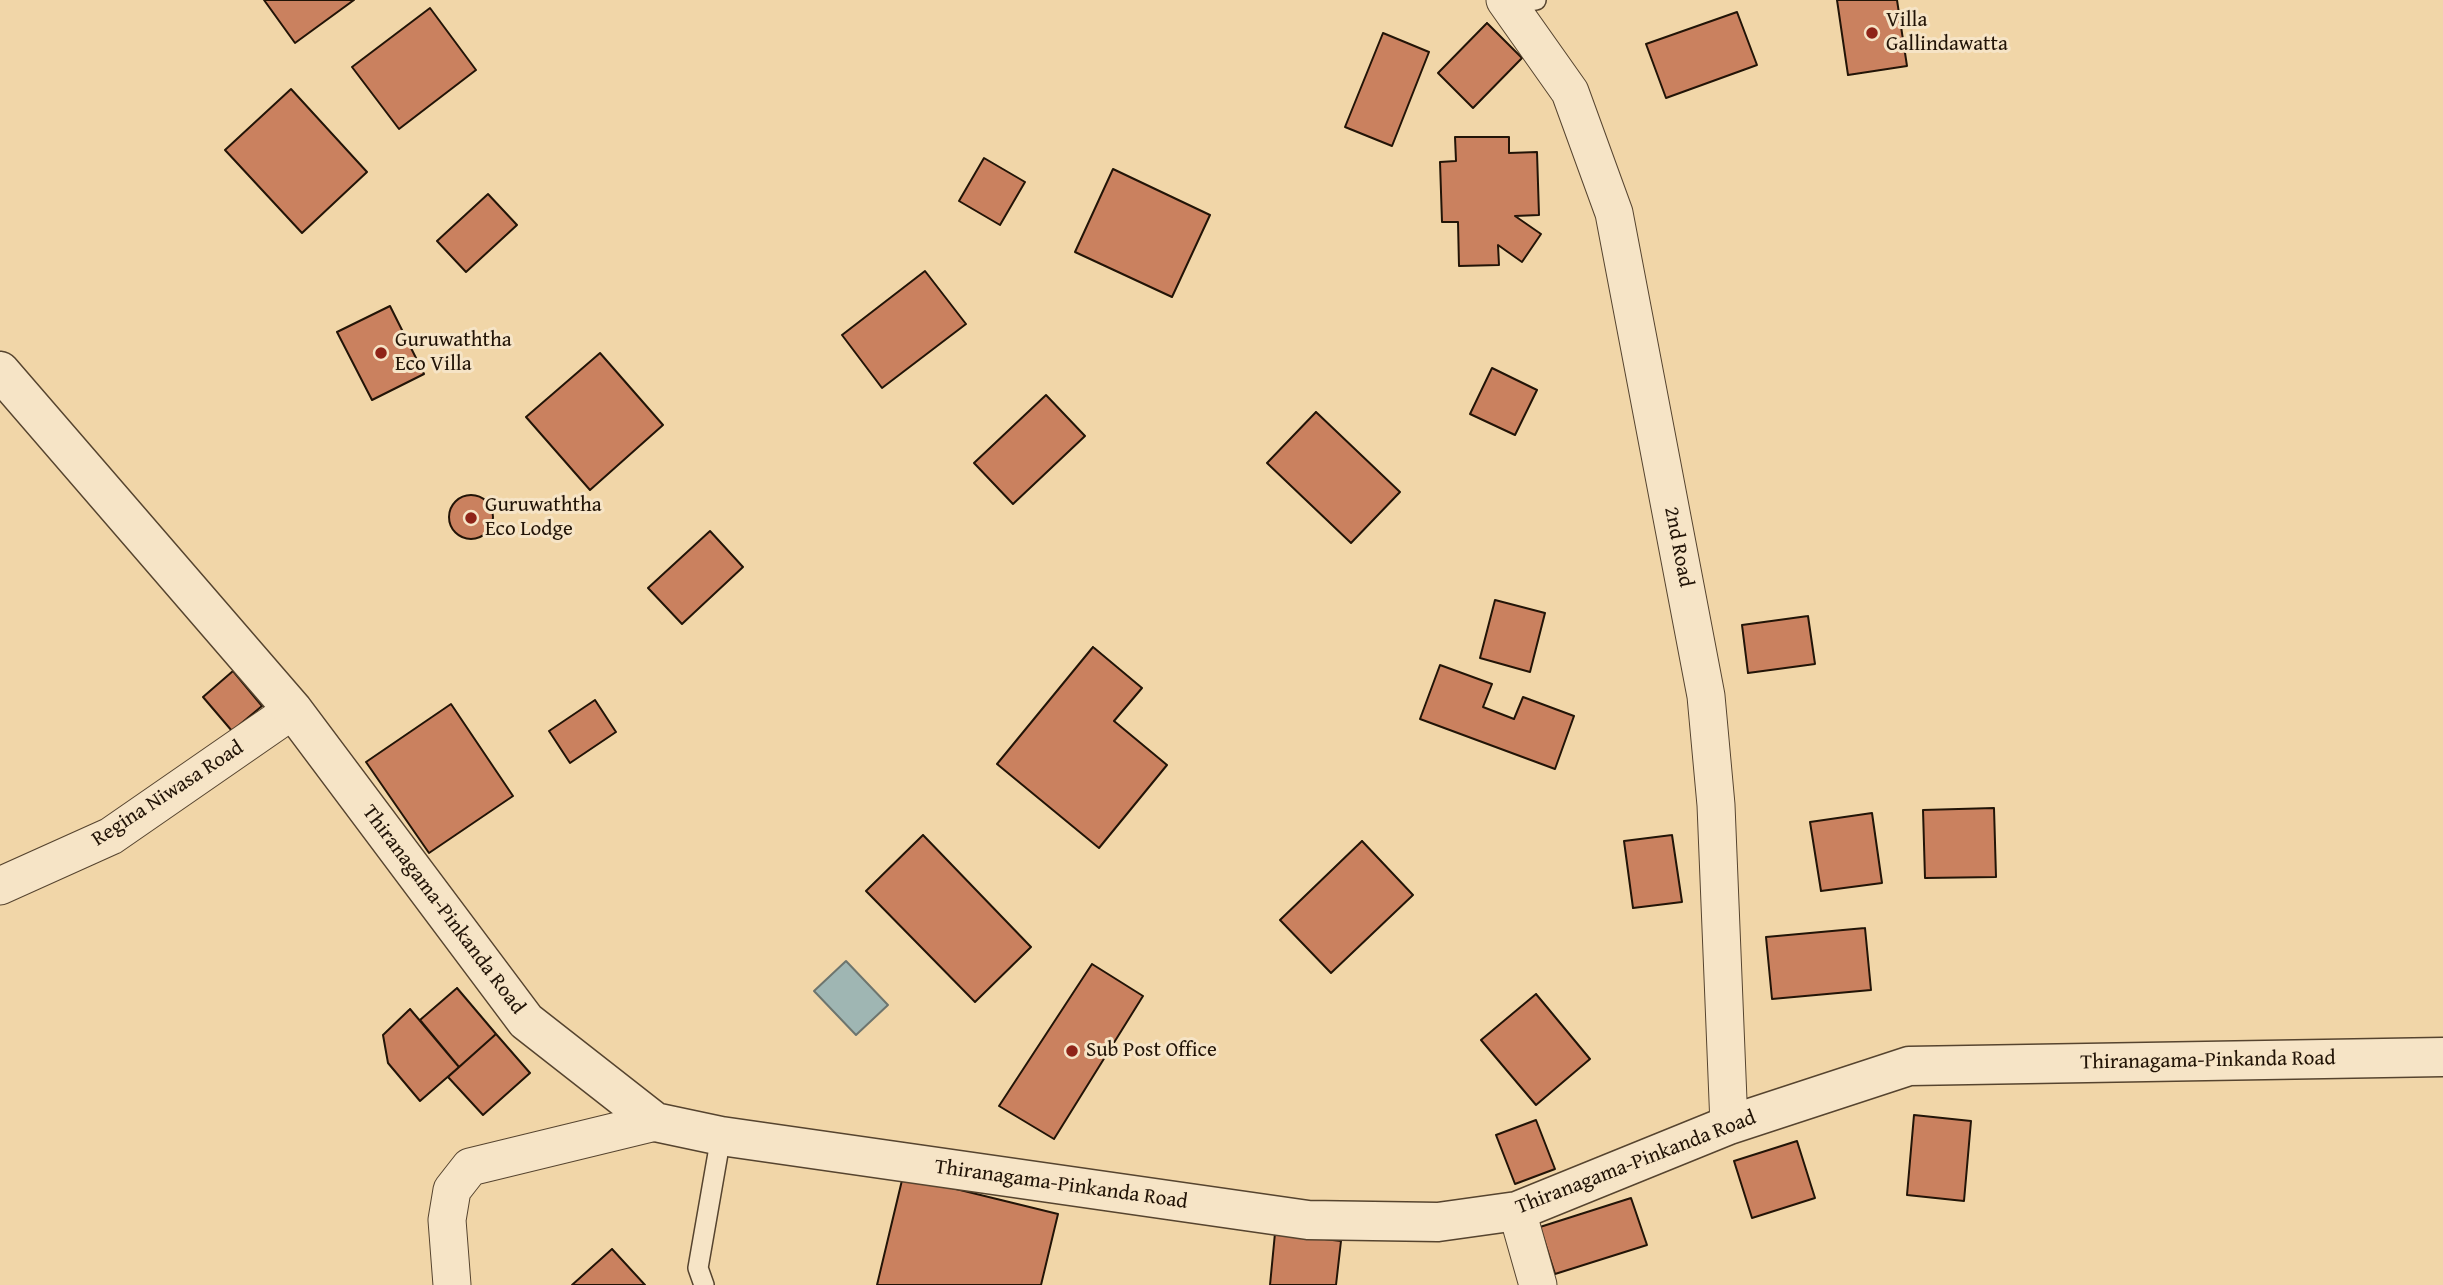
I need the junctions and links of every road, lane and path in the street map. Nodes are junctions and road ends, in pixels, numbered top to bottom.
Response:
1 (1516, 2) edge
2 (0, 371) edge
3 (293, 710) junction
4 (0, 886) edge
5 (2443, 1057) edge
6 (655, 1122) junction
7 (1729, 1125) junction
8 (721, 1136) junction
9 (1517, 1211) junction
10 (452, 1285) edge
11 (704, 1285) edge
12 (1538, 1285) edge

1 - 7 street, 2nd Road
2 - 3 street, Thiranagama-Pinkanda Road
3 - 4 street, Regina Niwasa Road
3 - 6 street, Thiranagama-Pinkanda Road
5 - 7 street, Thiranagama-Pinkanda Road
6 - 8 street, Thiranagama-Pinkanda Road
6 - 10 street
7 - 9 street, Thiranagama-Pinkanda Road
8 - 9 street, Thiranagama-Pinkanda Road
8 - 11 lane
9 - 12 street

